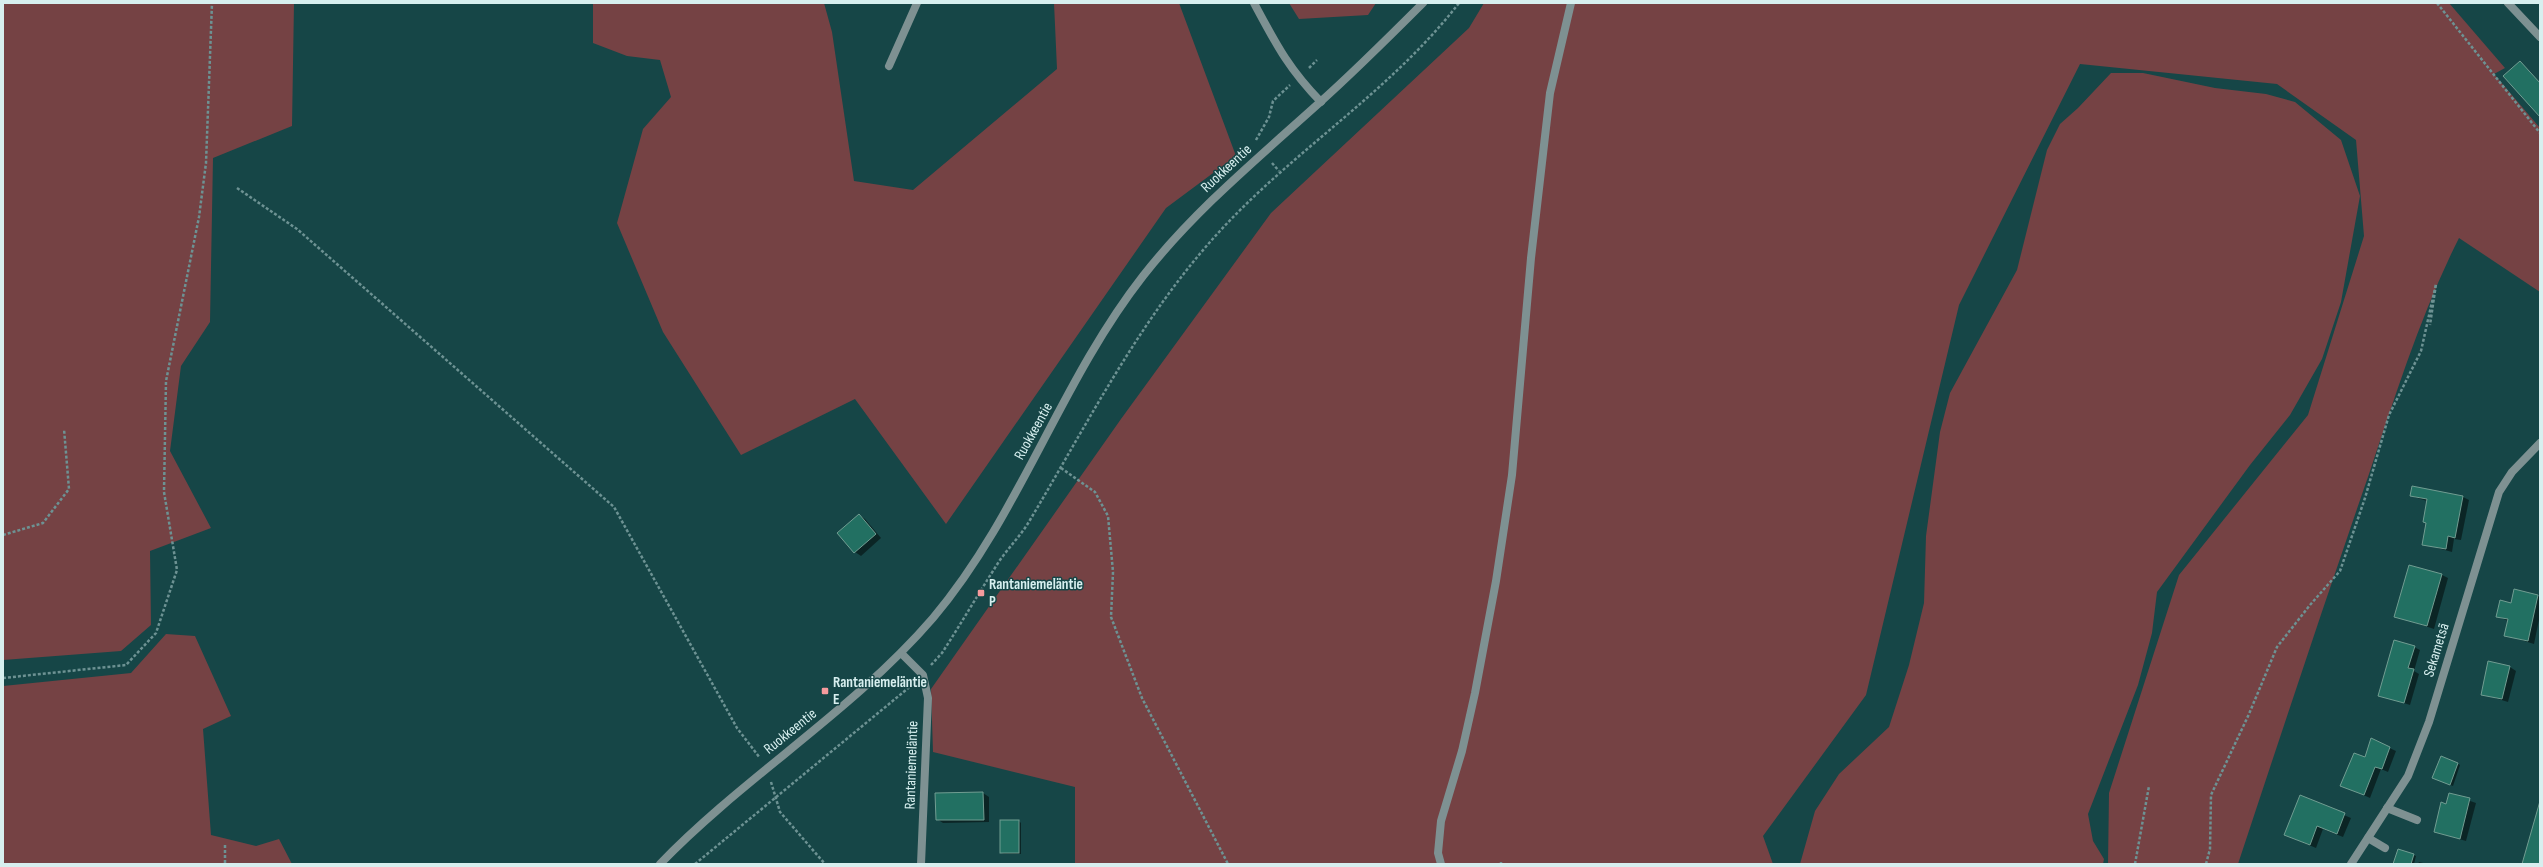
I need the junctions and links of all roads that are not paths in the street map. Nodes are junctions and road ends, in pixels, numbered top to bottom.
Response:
1 (917, 3) edge
2 (1254, 3) edge
3 (1423, 3) edge
4 (1571, 3) edge
5 (2508, 3) edge
6 (2540, 37) edge
7 (889, 66) dead end
8 (1321, 102) junction
9 (2540, 443) edge
10 (901, 653) junction
11 (2387, 808) junction
12 (2417, 820) dead end
13 (2368, 838) junction
14 (2385, 848) dead end
15 (660, 864) edge
16 (921, 864) edge
17 (1441, 864) edge
18 (2351, 864) edge

1 - 7 street
2 - 8 street
3 - 8 street, Ruokkeentie
4 - 17 street
5 - 6 street
8 - 10 street, Ruokkeentie
9 - 11 street, Sekametsä
10 - 15 street, Ruokkeentie
10 - 16 street, Rantaniemeläntie
11 - 12 street
11 - 13 street, Sekametsä
13 - 14 street
13 - 18 street, Sekametsä

